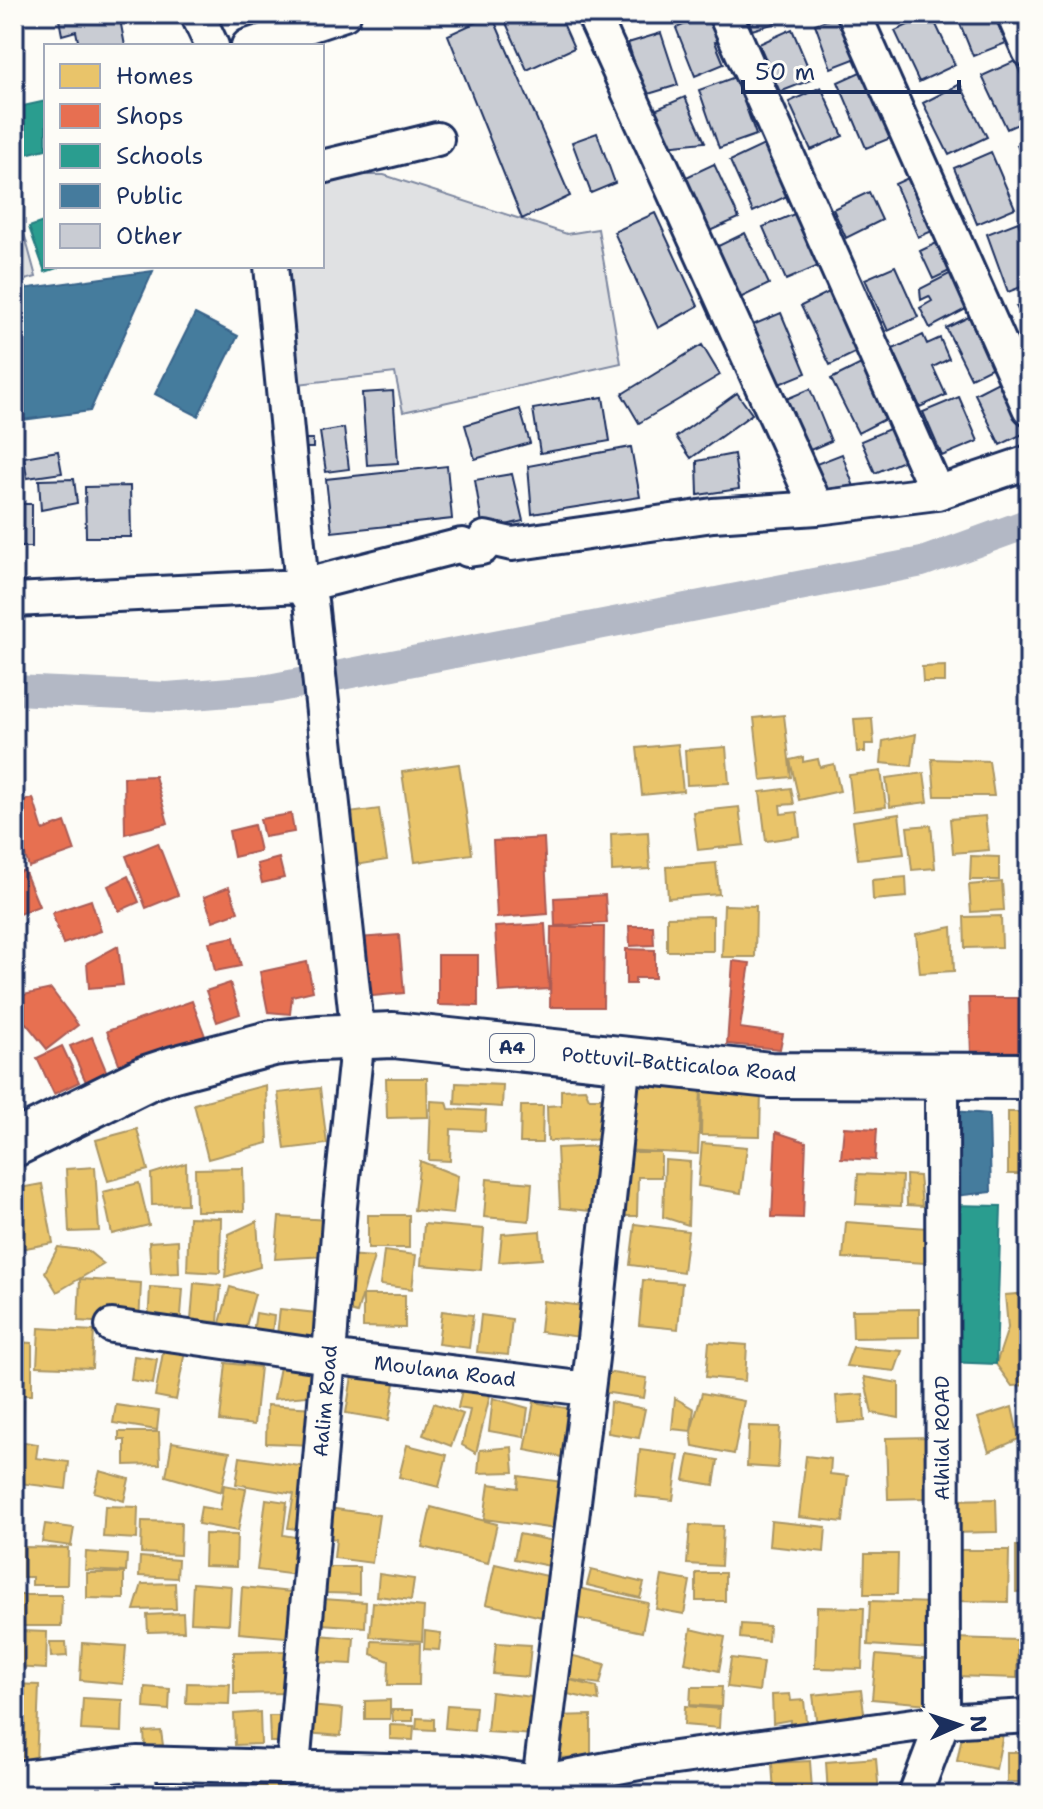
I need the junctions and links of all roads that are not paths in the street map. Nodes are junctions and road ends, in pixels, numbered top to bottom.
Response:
1 (197, 14) edge
2 (344, 14) edge
3 (593, 14) edge
4 (725, 14) edge
5 (854, 14) edge
6 (1013, 14) edge
7 (211, 44) edge
8 (254, 44) edge
9 (1029, 51) edge
10 (437, 139) dead end
11 (324, 167) edge
12 (271, 268) edge
13 (1029, 408) edge
14 (1029, 462) edge
15 (937, 493) junction
16 (817, 508) junction
17 (307, 593) junction
18 (14, 600) edge
19 (358, 1036) junction
20 (624, 1060) junction
21 (942, 1075) junction
22 (1029, 1076) edge
23 (14, 1144) edge
24 (112, 1326) dead end
25 (329, 1357) junction
26 (587, 1389) junction
27 (1029, 1716) edge
28 (943, 1721) junction
29 (137, 1763) junction
30 (293, 1767) junction
31 (14, 1778) edge
32 (539, 1782) junction
33 (462, 1784) edge
34 (141, 1795) edge
35 (915, 1795) edge

1 - 7 street
2 - 8 street
3 - 16 street
4 - 15 street
5 - 13 street
6 - 9 street
10 - 11 street
12 - 17 street, Aalim Road
14 - 15 street
15 - 16 street
16 - 17 street
17 - 18 street
17 - 19 street, Aalim Road
19 - 20 highway, Pottuvil-Batticaloa Road / A4
19 - 23 highway, Pottuvil-Batticaloa Road / A4
19 - 25 street, Aalim Road
20 - 21 highway, Pottuvil-Batticaloa Road / A4
20 - 26 street
21 - 22 highway, Pottuvil-Batticaloa Road / A4
21 - 28 street, Alhilal ROAD
24 - 25 street, Moulana Road
25 - 26 street, Moulana Road
25 - 30 street, Aalim Road
26 - 32 street
27 - 28 street
28 - 32 street
28 - 35 street, Alhilal ROAD
29 - 30 street
29 - 31 street
29 - 34 street
30 - 33 street
32 - 33 street

